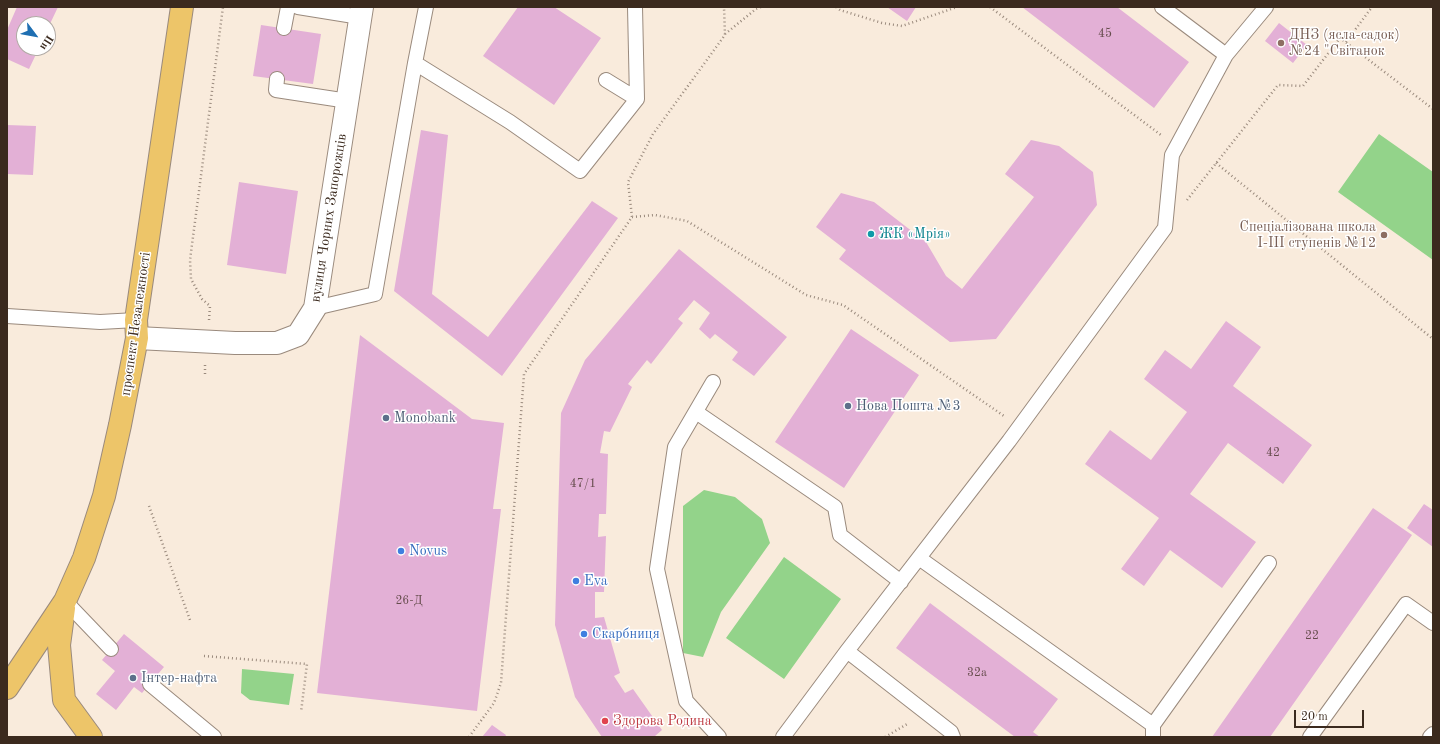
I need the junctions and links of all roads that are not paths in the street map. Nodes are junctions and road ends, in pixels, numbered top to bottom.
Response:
1 (182, 7) edge
2 (288, 7) edge
3 (298, 7) edge
4 (426, 7) edge
5 (635, 7) edge
6 (1162, 7) edge
7 (1266, 7) edge
8 (361, 12) edge
9 (284, 28) dead end
10 (1226, 56) junction
11 (415, 63) junction
12 (277, 79) dead end
13 (606, 80) dead end
14 (637, 99) junction
15 (348, 100) junction
16 (315, 308) junction
17 (7, 316) edge
18 (137, 329) junction
19 (713, 382) dead end
20 (696, 412) junction
21 (919, 558) junction
22 (1269, 563) dead end
23 (901, 582) junction
24 (65, 600) junction
25 (1433, 623) edge
26 (111, 649) dead end
27 (847, 651) junction
28 (150, 684) dead end
29 (7, 688) edge
30 (1153, 731) edge
31 (1433, 734) edge
32 (91, 737) edge
33 (214, 737) edge
34 (719, 737) edge
35 (783, 737) edge
36 (952, 737) edge
37 (1310, 737) edge
38 (1430, 737) edge

1 - 18 main road, проспект Незалежності
2 - 9 lane
3 - 8 lane
4 - 11 lane
5 - 14 lane
6 - 10 lane
7 - 10 lane
8 - 15 street, вулиця Чорних Запорожців
10 - 21 lane
11 - 14 lane
11 - 16 lane
12 - 15 lane
13 - 14 lane
15 - 16 street, вулиця Чорних Запорожців
16 - 18 street, вулиця Чорних Запорожців
17 - 18 lane
18 - 24 main road, проспект Незалежності
19 - 20 lane
20 - 23 lane
20 - 34 lane
21 - 23 lane
21 - 30 lane
22 - 30 lane
23 - 27 lane
24 - 26 lane
24 - 29 main road, проспект Незалежності
24 - 32 main road
25 - 37 lane
27 - 35 lane
27 - 36 lane
28 - 33 lane
31 - 38 lane

